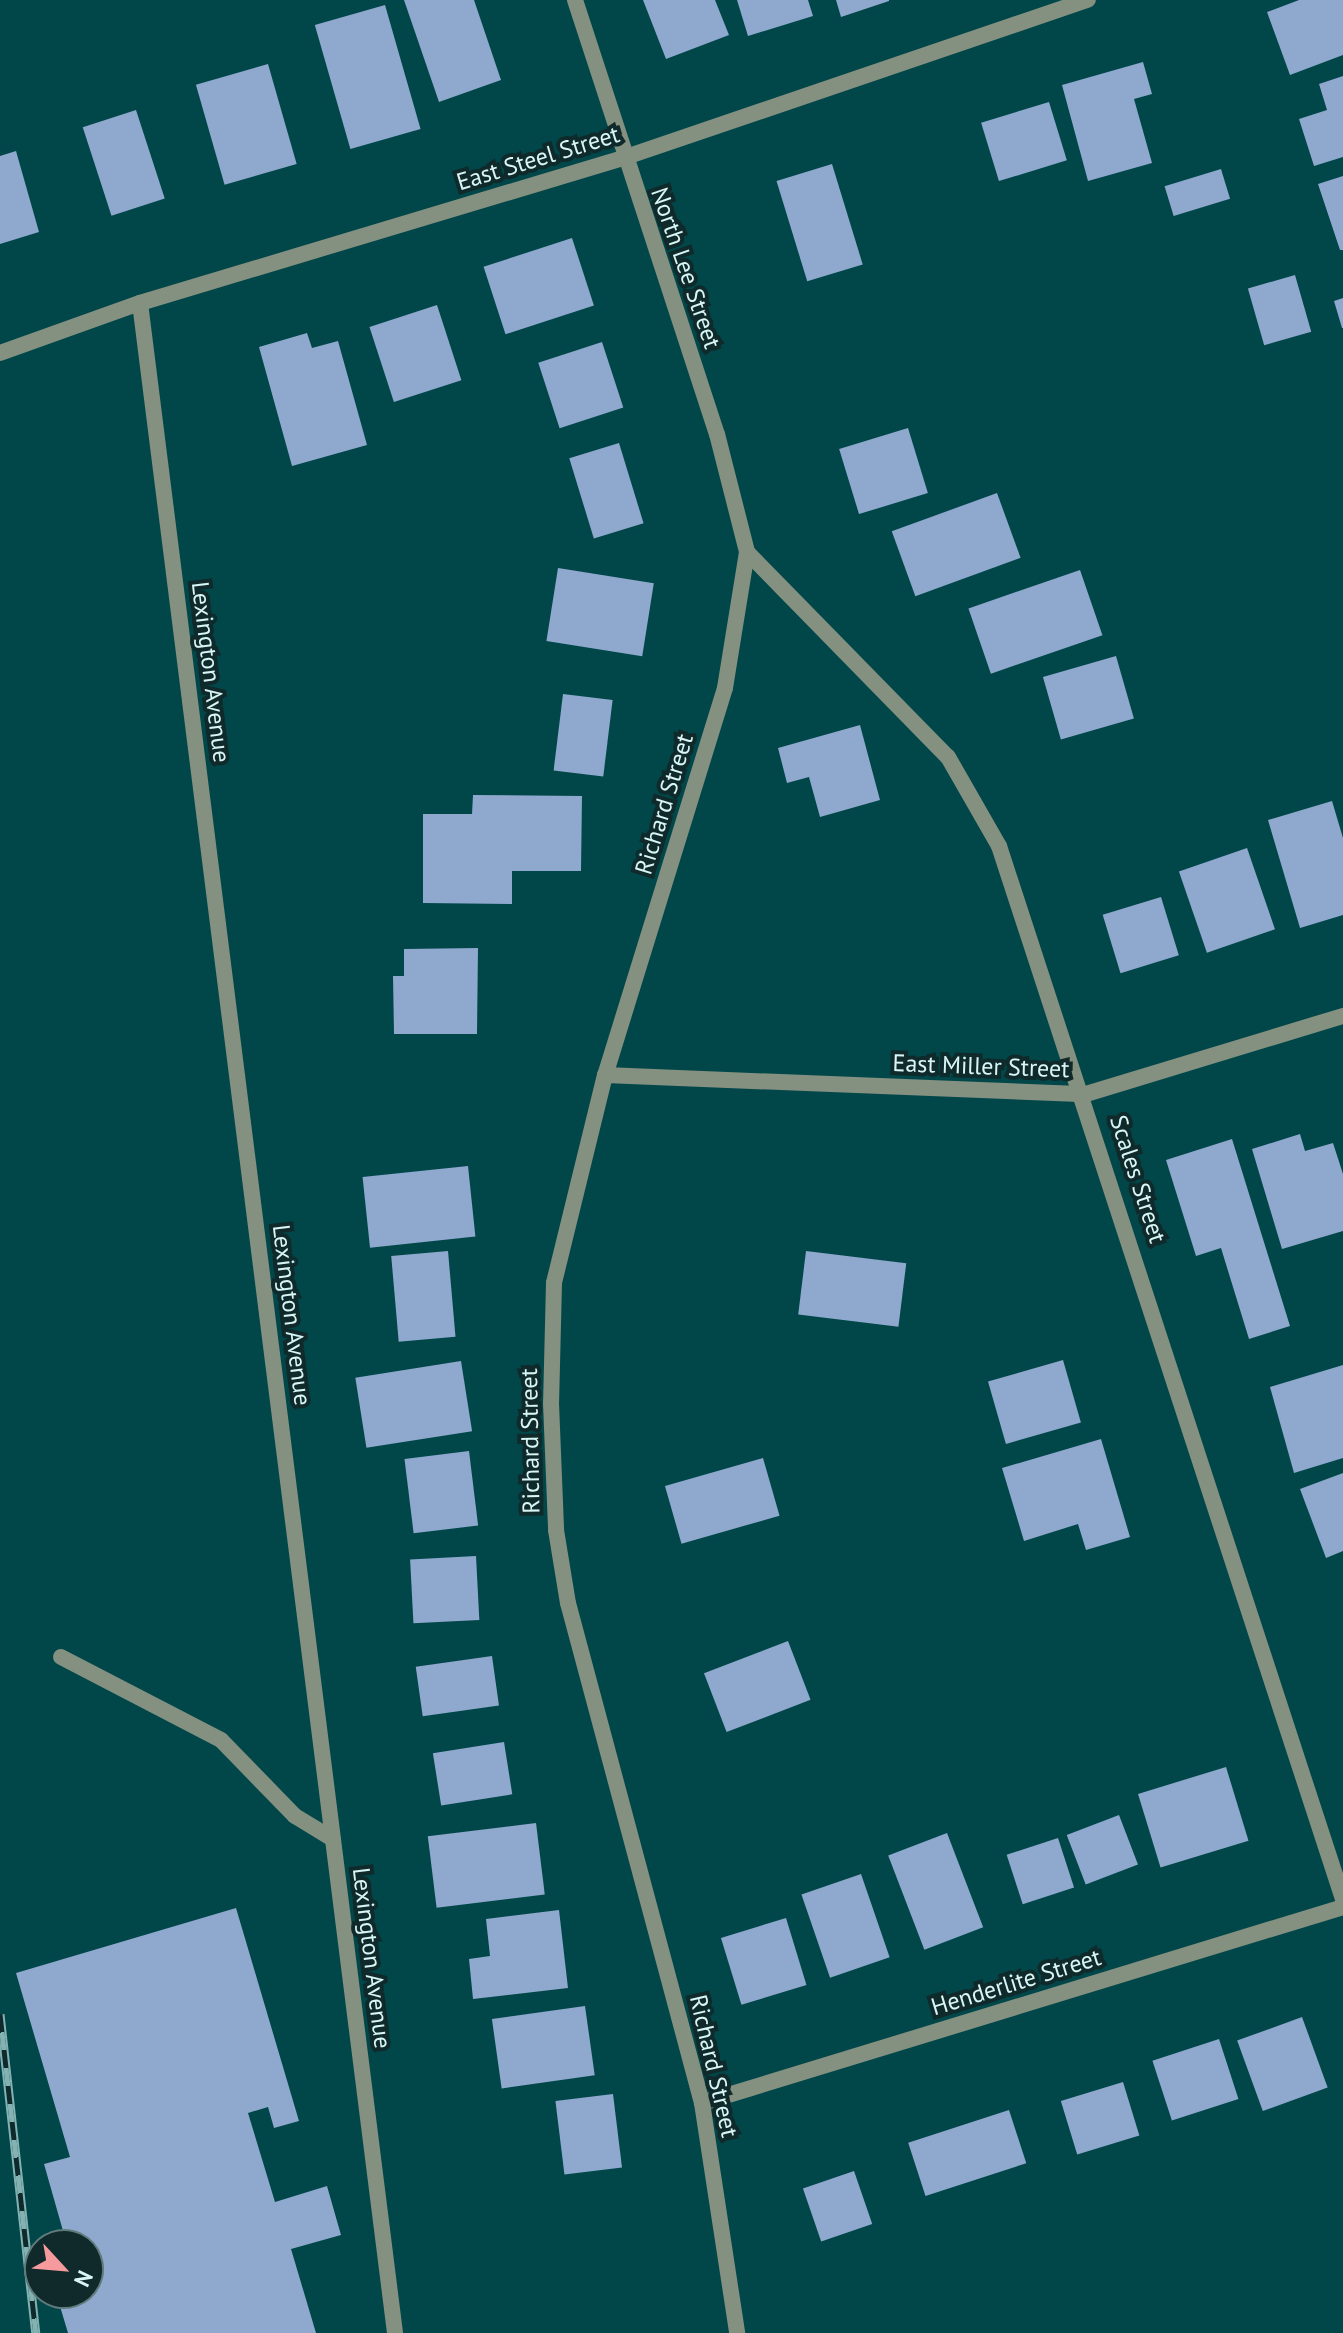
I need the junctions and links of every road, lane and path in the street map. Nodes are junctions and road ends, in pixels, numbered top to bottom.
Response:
1 (575, 0) edge
2 (1088, 0) edge
3 (623, 158) junction
4 (140, 303) junction
5 (0, 353) edge
6 (747, 552) junction
7 (1343, 1016) edge
8 (605, 1075) junction
9 (1086, 1094) junction
10 (61, 1657) dead end
11 (333, 1839) junction
12 (1343, 1899) edge
13 (1343, 1907) edge
14 (702, 2103) junction
15 (395, 2333) edge
16 (737, 2333) edge

1 - 3 street, North Lee Street
2 - 3 street, East Steel Street
3 - 4 street, East Steel Street
3 - 6 street, North Lee Street
4 - 5 street, East Steel Street
4 - 11 street, Lexington Avenue
6 - 8 street, Richard Street
6 - 9 street, Scales Street
7 - 9 street, East Miller Street
8 - 9 street, East Miller Street
8 - 14 street, Richard Street
9 - 12 street, Scales Street
10 - 11 street
11 - 15 street, Lexington Avenue
13 - 14 street, Henderlite Street
14 - 16 street, Richard Street

